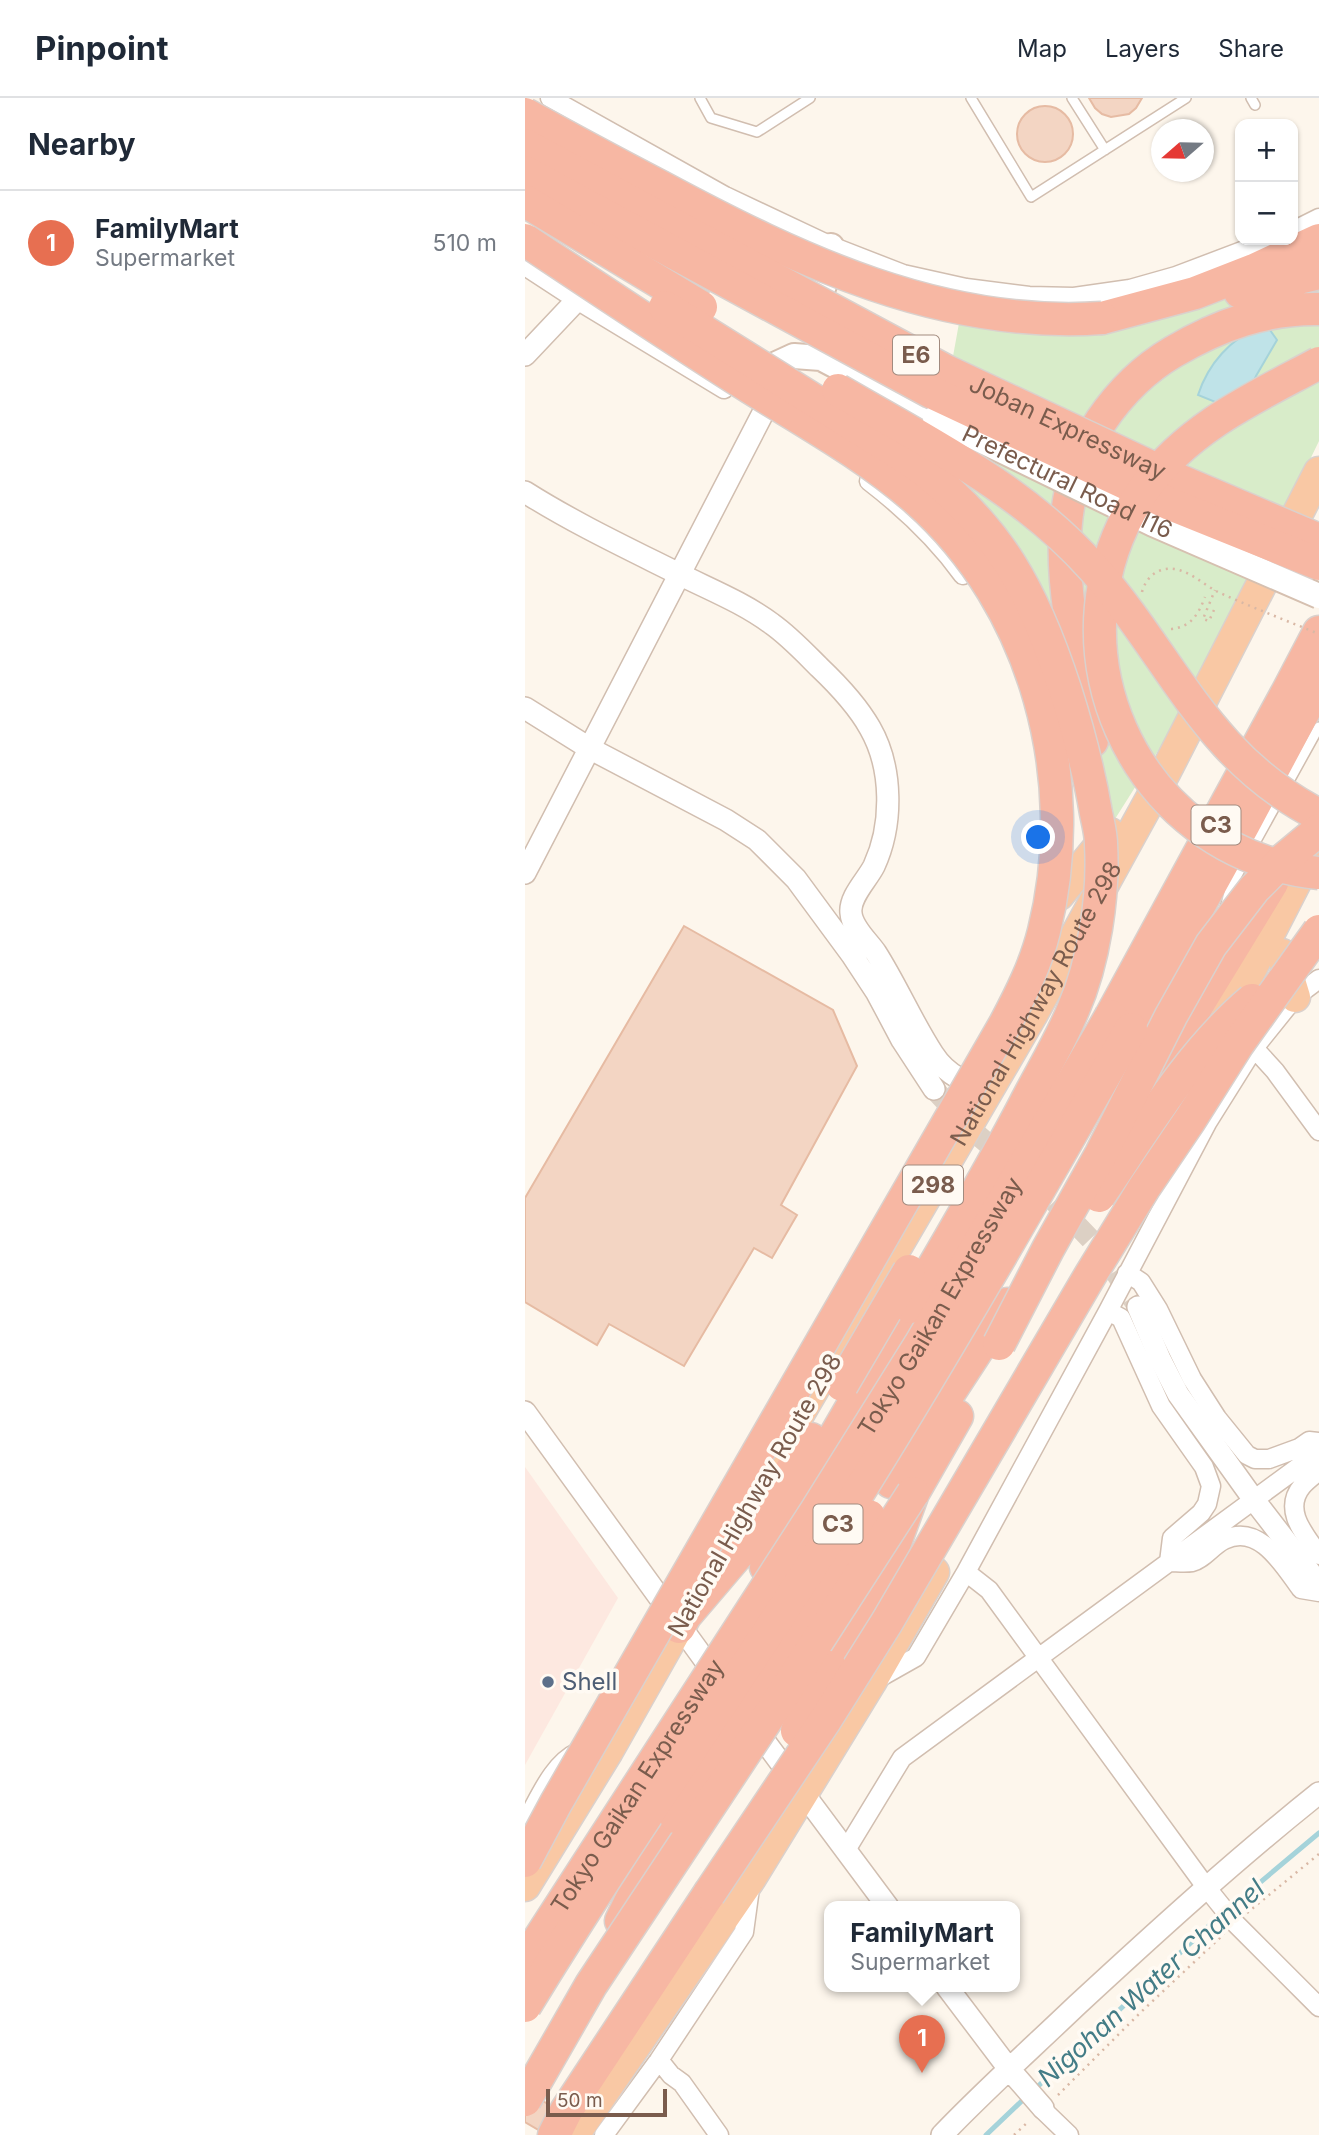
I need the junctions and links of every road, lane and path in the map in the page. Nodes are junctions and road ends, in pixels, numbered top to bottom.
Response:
1 (550, 98) edge
2 (700, 98) edge
3 (810, 98) edge
4 (971, 98) edge
5 (1072, 98) edge
6 (1186, 98) edge
7 (525, 114) edge
8 (525, 145) edge
9 (1105, 150) junction
10 (525, 172) edge
11 (525, 201) edge
12 (525, 218) edge
13 (1319, 218) edge
14 (1298, 228) edge
15 (525, 240) edge
16 (1319, 240) edge
17 (1258, 245) edge
18 (831, 246) junction
19 (525, 266) edge
20 (1319, 274) edge
21 (577, 300) junction
22 (1319, 309) edge
23 (1102, 318) junction
24 (525, 355) edge
25 (821, 358) junction
26 (1319, 363) edge
27 (729, 392) junction
28 (763, 414) junction
29 (1319, 472) edge
30 (525, 492) edge
31 (1319, 540) edge
32 (1319, 564) edge
33 (681, 575) junction
34 (1215, 590) junction
35 (1319, 596) edge
36 (1205, 597) dead end
37 (1142, 599) dead end
38 (1214, 610) dead end
39 (1162, 627) dead end
40 (1319, 633) edge
41 (1319, 683) edge
42 (525, 708) edge
43 (1319, 727) edge
44 (589, 748) junction
45 (1166, 771) junction
46 (1319, 803) edge
47 (1319, 815) edge
48 (1319, 830) edge
49 (1319, 837) edge
50 (1101, 843) junction
51 (525, 873) edge
52 (1319, 873) edge
53 (1100, 883) junction
54 (1292, 889) junction
55 (1059, 895) junction
56 (1319, 931) edge
57 (1236, 943) junction
58 (1319, 948) edge
59 (1319, 979) edge
60 (1295, 997) junction
61 (1121, 1022) junction
62 (1254, 1048) junction
63 (960, 1079) junction
64 (934, 1089) tunnel mouth
65 (1319, 1131) edge
66 (1127, 1273) junction
67 (1137, 1307) tunnel mouth
68 (1108, 1311) junction
69 (999, 1344) junction
70 (525, 1412) edge
71 (1319, 1442) edge
72 (1319, 1452) edge
73 (1319, 1471) edge
74 (902, 1488) junction
75 (1254, 1500) junction
76 (716, 1555) junction
77 (1319, 1555) edge
78 (1170, 1562) junction
79 (967, 1572) junction
80 (1319, 1584) edge
81 (1319, 1592) edge
82 (682, 1621) junction
83 (736, 1635) junction
84 (1039, 1659) junction
85 (871, 1682) junction
86 (608, 1751) junction
87 (802, 1792) junction
88 (1319, 1793) edge
89 (525, 1823) edge
90 (846, 1850) junction
91 (1319, 1854) edge
92 (525, 1861) edge
93 (751, 1878) junction
94 (525, 1886) edge
95 (1206, 1886) junction
96 (706, 1892) junction
97 (884, 1901) edge
98 (1235, 1923) junction
99 (525, 1961) edge
100 (951, 1992) edge
101 (525, 2006) edge
102 (1319, 2007) edge
103 (659, 2060) junction
104 (1009, 2069) junction
105 (525, 2100) edge
106 (1043, 2108) junction
107 (554, 2135) edge
108 (574, 2135) edge
109 (604, 2135) edge
110 (719, 2135) edge
111 (942, 2135) edge
112 (1014, 2135) edge
113 (1069, 2135) edge

1 - 18 street
2 - 3 lane
4 - 9 lane
5 - 9 lane
6 - 9 lane
7 - 23 highway, bridge
8 - 31 highway, Joban Expressway / E6, bridge
10 - 32 highway, Joban Expressway / E6, bridge
11 - 47 highway, bridge
12 - 50 highway, bridge
13 - 14 street
15 - 92 highway, bridge
16 - 23 highway
17 - 18 street
18 - 25 main road
19 - 21 street
20 - 23 highway
21 - 24 street
21 - 27 street
22 - 50 highway, bridge
25 - 27 main road, Prefectural Road 116
25 - 35 main road, Prefectural Road 116, bridge
26 - 52 highway, bridge
27 - 28 street
28 - 33 street
28 - 55 street
29 - 45 highway, National Highway Route 298 / 298
30 - 33 street
33 - 44 street
33 - 63 street
34 - 37 path, bridge
34 - 38 path
34 - 40 path, bridge
36 - 39 path, bridge
40 - 61 highway, Tokyo Gaikan Expressway / C3
41 - 61 highway, Tokyo Gaikan Expressway / C3
42 - 44 street
43 - 57 lane
44 - 51 street
44 - 64 street
45 - 55 highway
45 - 76 highway, National Highway Route 298 / 298
46 - 57 highway
48 - 69 highway, bridge
49 - 54 highway
50 - 53 highway, bridge
53 - 82 highway, bridge
53 - 83 highway, bridge
54 - 60 highway
54 - 85 highway
55 - 63 street
56 - 96 highway, bridge
57 - 74 highway
58 - 69 highway, bridge
59 - 60 street
60 - 62 street
61 - 83 highway, Tokyo Gaikan Expressway / C3, bridge
61 - 101 highway, Tokyo Gaikan Expressway / C3, bridge
62 - 65 street
62 - 66 street
63 - 76 street
66 - 68 street
66 - 71 street
67 - 75 street
68 - 78 street
68 - 79 street
69 - 74 highway
70 - 82 street
72 - 75 street
73 - 77 street
74 - 96 highway, bridge
74 - 105 highway, bridge
75 - 78 street
75 - 80 street
76 - 82 highway, National Highway Route 298 / 298
78 - 81 street
78 - 84 street
79 - 84 street
79 - 85 street
82 - 86 highway, National Highway Route 298 / 298
82 - 87 street
83 - 99 highway, Tokyo Gaikan Expressway / C3, bridge
84 - 90 street
84 - 95 street
85 - 87 highway
86 - 89 street
86 - 94 highway, National Highway Route 298 / 298
87 - 90 street
87 - 93 highway
88 - 95 street
90 - 97 street
91 - 98 path
93 - 103 street
93 - 108 highway
95 - 98 street
95 - 104 street
96 - 107 highway
98 - 102 street
98 - 106 path
100 - 104 street
103 - 109 street
103 - 110 street
104 - 106 street
104 - 111 street
106 - 112 path
106 - 113 street

